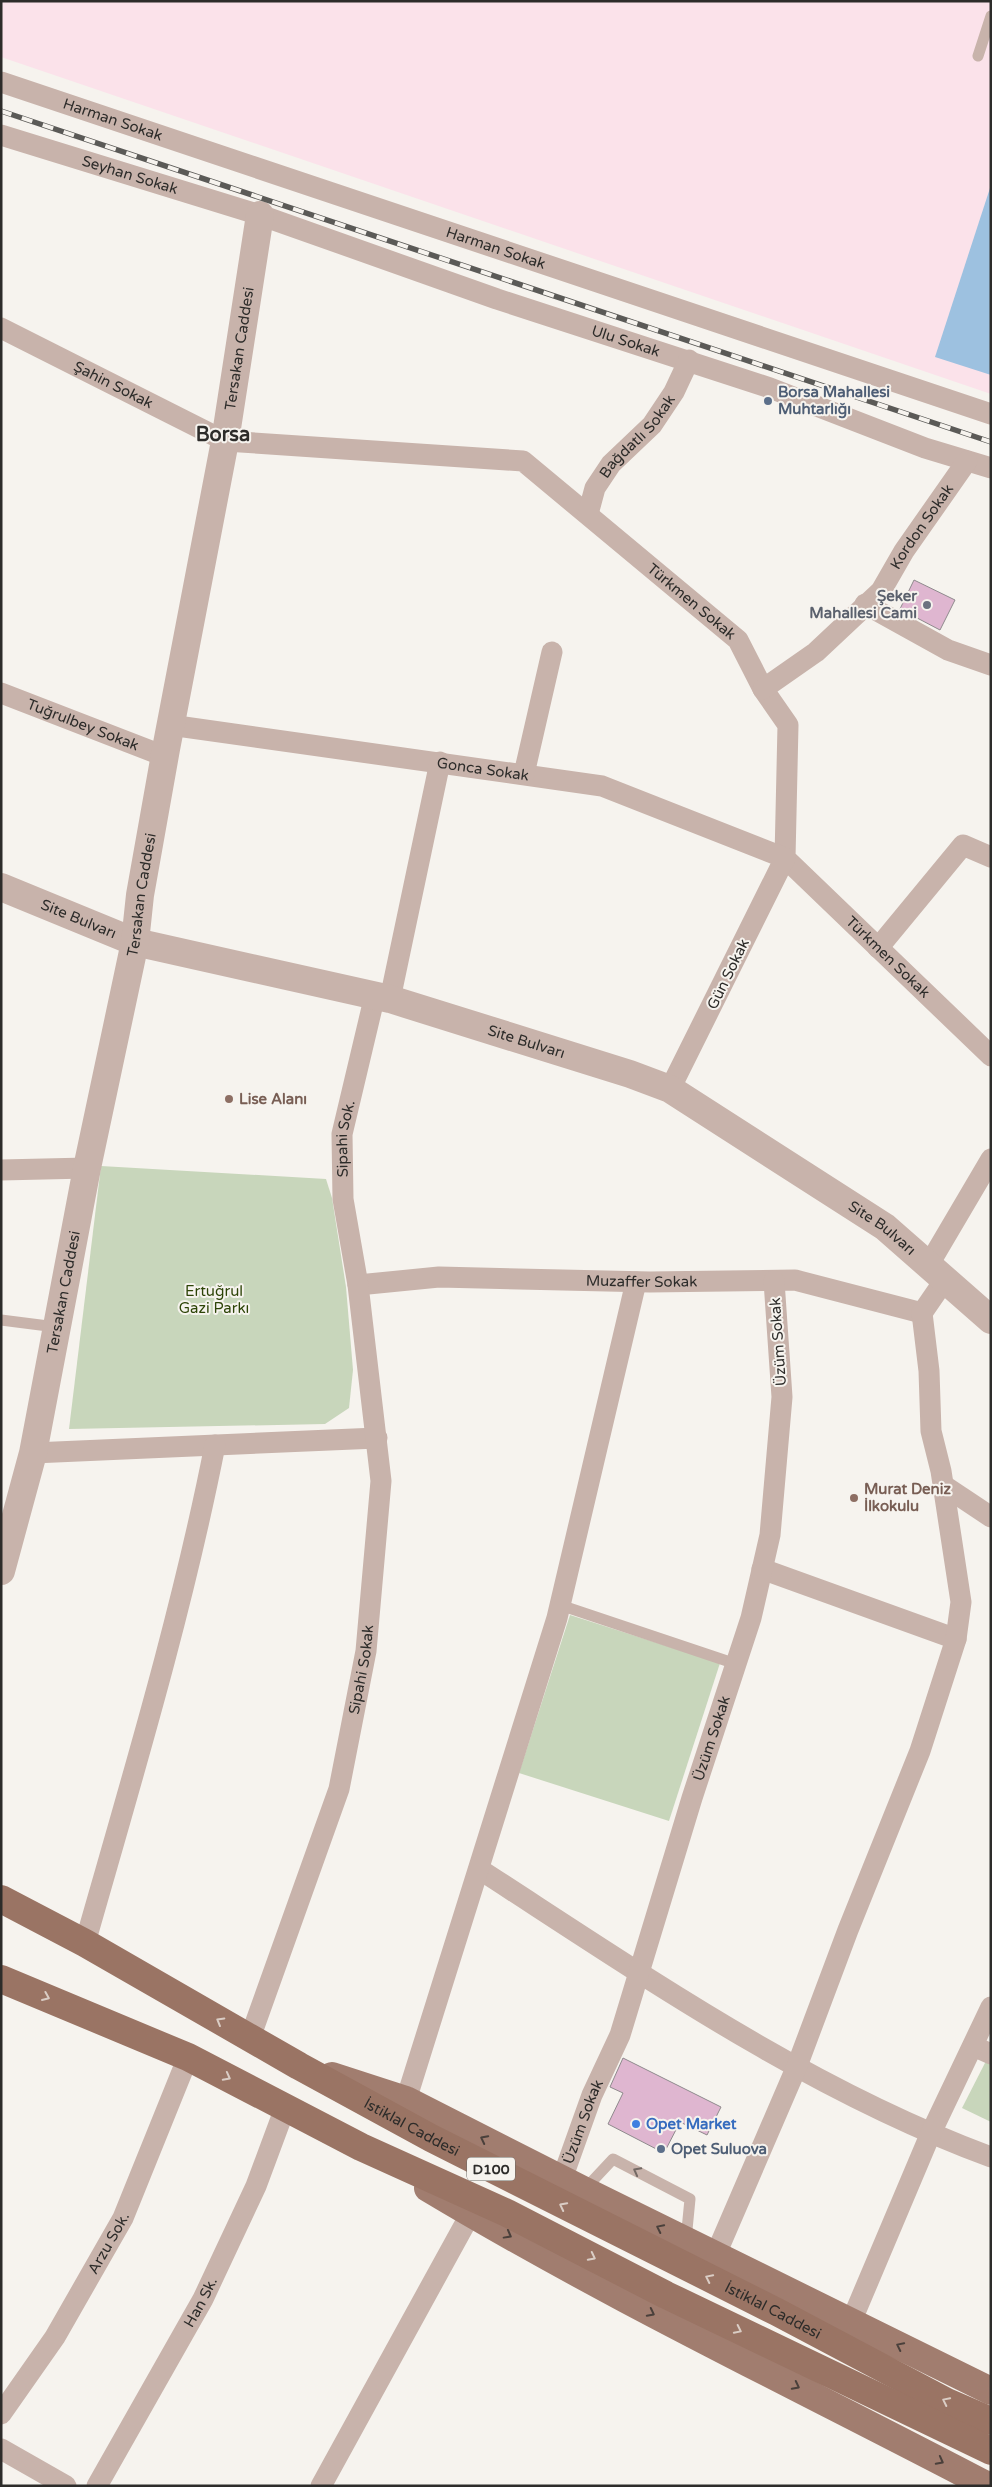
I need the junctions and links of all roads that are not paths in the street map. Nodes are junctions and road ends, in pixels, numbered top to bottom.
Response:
1 (991, 16) edge
2 (978, 56) dead end
3 (1, 82) edge
4 (1, 135) edge
5 (260, 215) junction
6 (1, 328) edge
7 (689, 360) junction
8 (991, 414) edge
9 (225, 441) junction
10 (968, 461) junction
11 (991, 468) edge
12 (588, 514) junction
13 (865, 604) junction
14 (552, 652) dead end
15 (991, 664) edge
16 (763, 688) junction
17 (1, 693) edge
18 (170, 724) junction
19 (164, 756) junction
20 (440, 762) junction
21 (524, 774) junction
22 (991, 857) edge
23 (785, 858) junction
24 (1, 887) edge
25 (135, 942) junction
26 (878, 948) junction
27 (382, 997) junction
28 (991, 1056) edge
29 (670, 1089) junction
30 (991, 1158) edge
31 (87, 1168) junction
32 (1, 1170) edge
33 (936, 1274) junction
34 (774, 1281) junction
35 (636, 1282) junction
36 (358, 1285) junction
37 (922, 1313) junction
38 (1, 1320) edge
39 (991, 1320) edge
40 (56, 1327) junction
41 (377, 1438) junction
42 (215, 1445) junction
43 (33, 1453) junction
44 (943, 1485) junction
45 (991, 1517) edge
46 (762, 1569) junction
47 (1, 1571) edge
48 (560, 1605) junction
49 (956, 1639) junction
50 (736, 1664) junction
51 (479, 1869) junction
52 (1, 1899) edge
53 (85, 1943) junction
54 (640, 1973) junction
55 (1, 1979) edge
56 (991, 2007) edge
57 (250, 2038) junction
58 (982, 2050) edge
59 (188, 2057) junction
60 (300, 2066) junction
61 (796, 2066) junction
62 (406, 2100) junction
63 (285, 2108) junction
64 (930, 2134) junction
65 (361, 2147) junction
66 (991, 2157) edge
67 (572, 2184) junction
68 (471, 2213) junction
69 (686, 2240) junction
70 (716, 2254) junction
71 (851, 2322) junction
72 (991, 2391) edge
73 (1, 2414) edge
74 (991, 2421) edge
75 (1, 2449) edge
76 (991, 2451) edge
77 (66, 2486) edge
78 (98, 2486) edge
79 (321, 2486) edge
80 (988, 2486) edge

1 - 2 lane
3 - 8 street, Harman Sokak
4 - 5 street, Seyhan Sokak
5 - 7 street, Ulu Sokak
5 - 9 street, Tersakan Caddesi
6 - 9 street, Şahin Sokak
7 - 10 street, Ulu Sokak
7 - 12 street, Bağdatlı Sokak
9 - 12 street, Türkmen Sokak
9 - 18 street, Tersakan Caddesi
10 - 11 street, Ulu Sokak
10 - 13 street, Kordon Sokak
12 - 16 street, Türkmen Sokak
13 - 15 street
13 - 16 street, Kordon Sokak
14 - 21 street
16 - 23 street, Türkmen Sokak
17 - 19 street, Tuğrulbey Sokak
18 - 19 street, Tersakan Caddesi
18 - 20 street, Gonca Sokak
19 - 25 street, Tersakan Caddesi
20 - 21 street, Gonca Sokak
20 - 27 street, Sipahi Sok.
21 - 23 street, Gonca Sokak
22 - 26 street
23 - 26 street, Türkmen Sokak
23 - 29 street, Gün Sokak
24 - 25 street, Site Bulvarı
25 - 27 street, Site Bulvarı
25 - 31 street, Tersakan Caddesi
26 - 28 street, Türkmen Sokak
27 - 29 street, Site Bulvarı
27 - 36 street, Sipahi Sok.
29 - 33 street, Site Bulvarı
30 - 33 street
31 - 32 street
31 - 40 street, Tersakan Caddesi
33 - 37 street
33 - 39 street, Site Bulvarı
34 - 35 street, Muzaffer Sokak
34 - 37 street, Muzaffer Sokak
34 - 46 street, Üzüm Sokak
35 - 36 street, Muzaffer Sokak
35 - 48 street
36 - 41 street, Sipahi Sokak
37 - 44 street
38 - 40 lane
40 - 43 street, Tersakan Caddesi
41 - 42 street
41 - 57 street, Sipahi Sokak
42 - 43 street
42 - 53 street
43 - 47 street, Tersakan Caddesi
44 - 45 street
44 - 49 street
46 - 49 street
46 - 50 street, Üzüm Sokak
48 - 50 lane
48 - 51 street
49 - 61 street
50 - 54 street, Üzüm Sokak
51 - 54 street
51 - 62 street
52 - 53 highway, İstiklal Caddesi / D100
57 -> 53 highway, İstiklal Caddesi / D100
54 - 61 street
54 - 67 street, Üzüm Sokak
55 -> 59 highway, İstiklal Caddesi / D100
56 - 58 street
57 - 60 highway, İstiklal Caddesi / D100
58 - 64 street
59 -> 63 highway, İstiklal Caddesi / D100
59 - 73 street, Arzu Sok.
60 - 62 main road
74 -> 60 highway, İstiklal Caddesi / D100
61 - 64 street
61 - 70 street
67 -> 62 main road
63 - 65 highway, İstiklal Caddesi / D100
63 - 78 street, Han Sk.
64 - 66 street
64 - 71 street
65 - 68 main road
65 -> 76 highway, İstiklal Caddesi / D100
69 -> 67 main road
69 -> 67 lane
68 - 79 street
68 -> 80 main road
69 - 70 main road
70 - 71 main road
72 -> 71 main road
75 - 77 street

